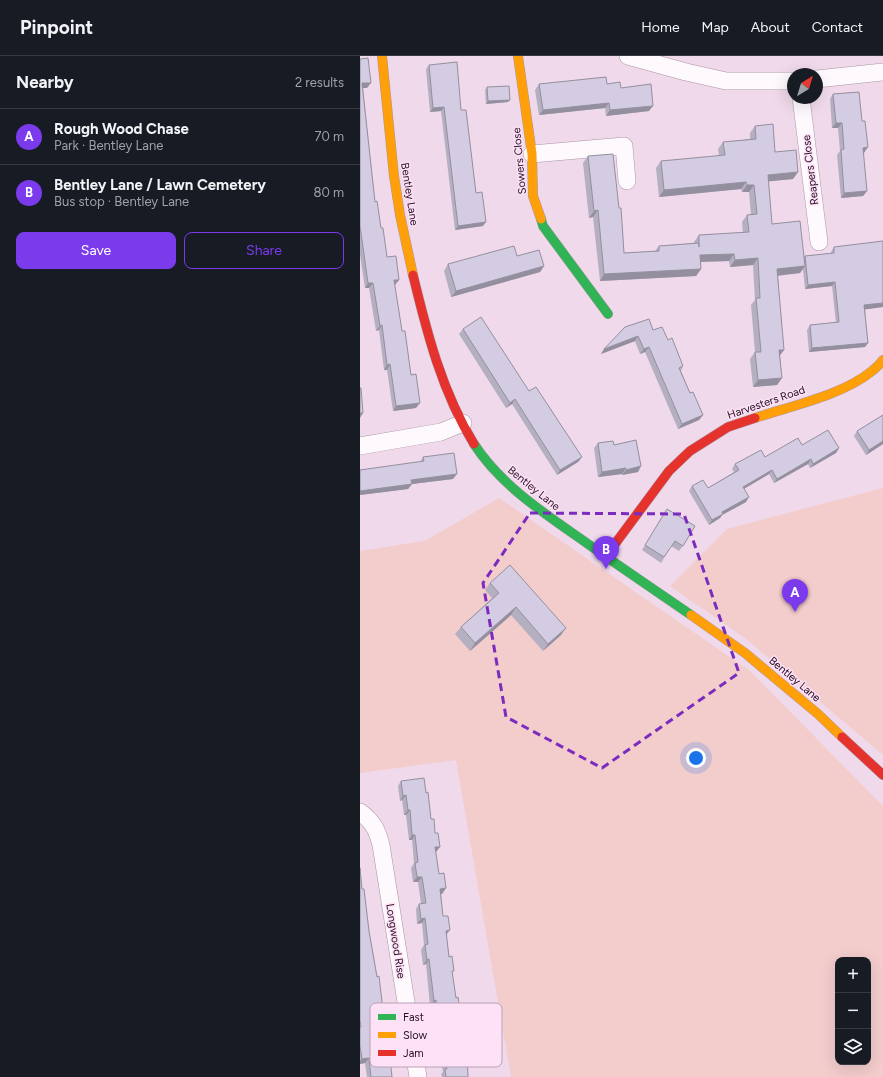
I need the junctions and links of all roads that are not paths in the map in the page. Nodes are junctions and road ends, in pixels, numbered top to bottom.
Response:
1 (382, 56) edge
2 (518, 56) edge
3 (628, 56) edge
4 (883, 72) edge
5 (823, 78) edge
6 (787, 81) edge
7 (802, 104) edge
8 (532, 154) junction
9 (627, 180) dead end
10 (819, 242) dead end
11 (608, 314) dead end
12 (883, 360) edge
13 (463, 423) junction
14 (360, 446) edge
15 (606, 556) junction
16 (883, 775) edge
17 (360, 812) edge
18 (406, 1003) edge
19 (416, 1067) edge
20 (418, 1077) edge

1 - 13 street, Bentley Lane
2 - 8 street, Sowers Close
3 - 6 street
4 - 5 street
7 - 10 street, Reapers Close
8 - 9 street
8 - 11 street, Sowers Close
12 - 15 street, Harvesters Road
13 - 14 street
13 - 15 street, Bentley Lane
15 - 16 street, Bentley Lane
17 - 18 street, Longwood Rise
19 - 20 street, Longwood Rise

